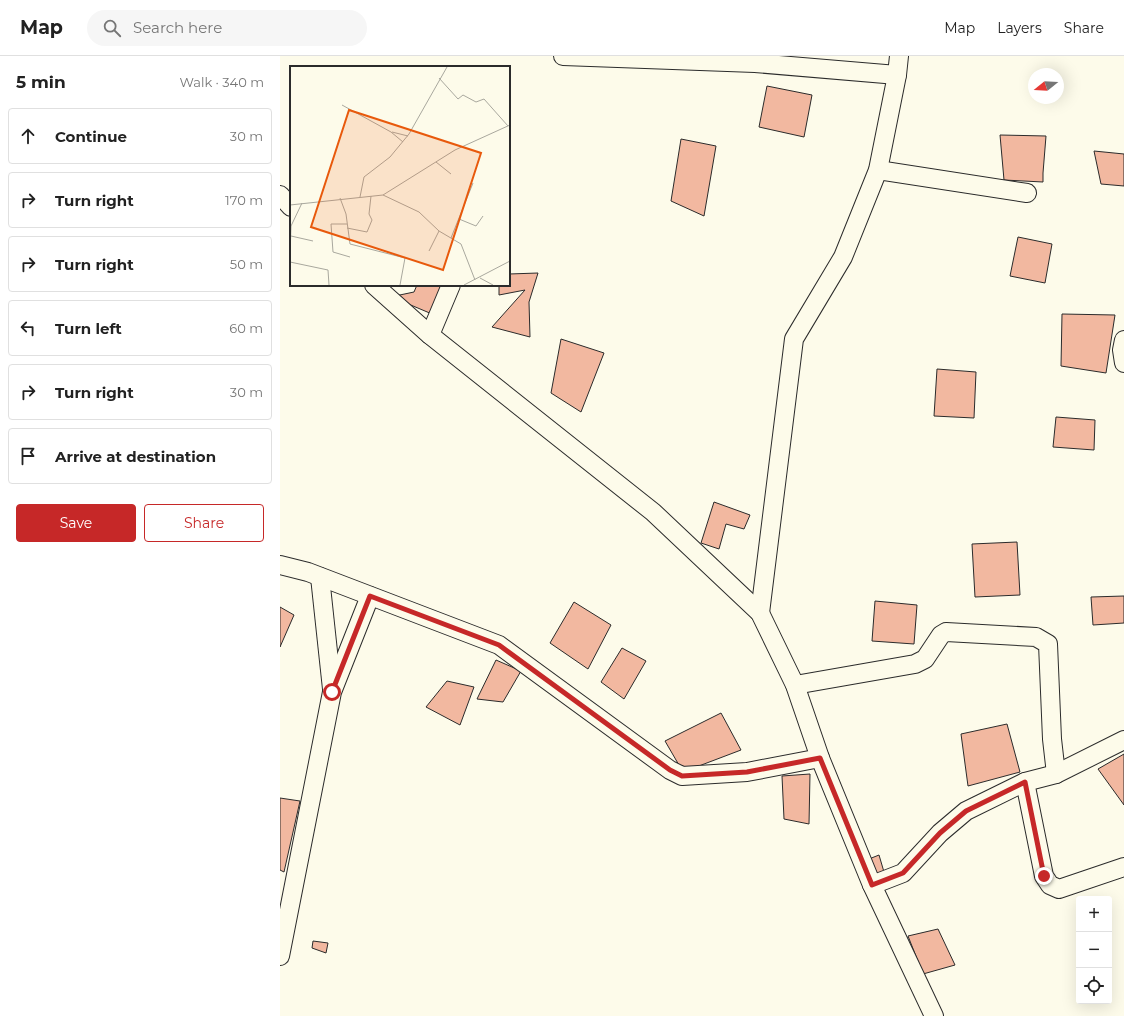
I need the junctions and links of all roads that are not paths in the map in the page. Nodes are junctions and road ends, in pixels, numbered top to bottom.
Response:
1 (563, 56) edge
2 (899, 56) edge
3 (756, 59) edge
4 (897, 75) junction
5 (878, 170) junction
6 (1027, 194) dead end
7 (280, 195) edge
8 (290, 206) edge
9 (375, 286) edge
10 (451, 286) edge
11 (430, 335) junction
12 (1124, 340) edge
13 (1124, 363) edge
14 (280, 564) edge
15 (320, 577) junction
16 (370, 596) junction
17 (760, 613) junction
18 (795, 686) junction
19 (332, 692) junction
20 (1124, 740) edge
21 (820, 758) junction
22 (1056, 774) junction
23 (1025, 782) junction
24 (1124, 867) edge
25 (872, 885) junction
26 (280, 956) edge
27 (934, 1016) edge

1 - 3 street
2 - 4 street
3 - 4 street
4 - 5 street
5 - 6 street
5 - 17 street
7 - 8 street
9 - 11 street
10 - 11 street
11 - 17 street
12 - 13 street
14 - 15 street
15 - 16 street
15 - 19 street
16 - 19 street
16 - 21 street
17 - 18 street
18 - 21 street
18 - 22 street
19 - 26 street
20 - 22 street
21 - 25 street
22 - 23 street
23 - 24 street
23 - 25 street
25 - 27 street

